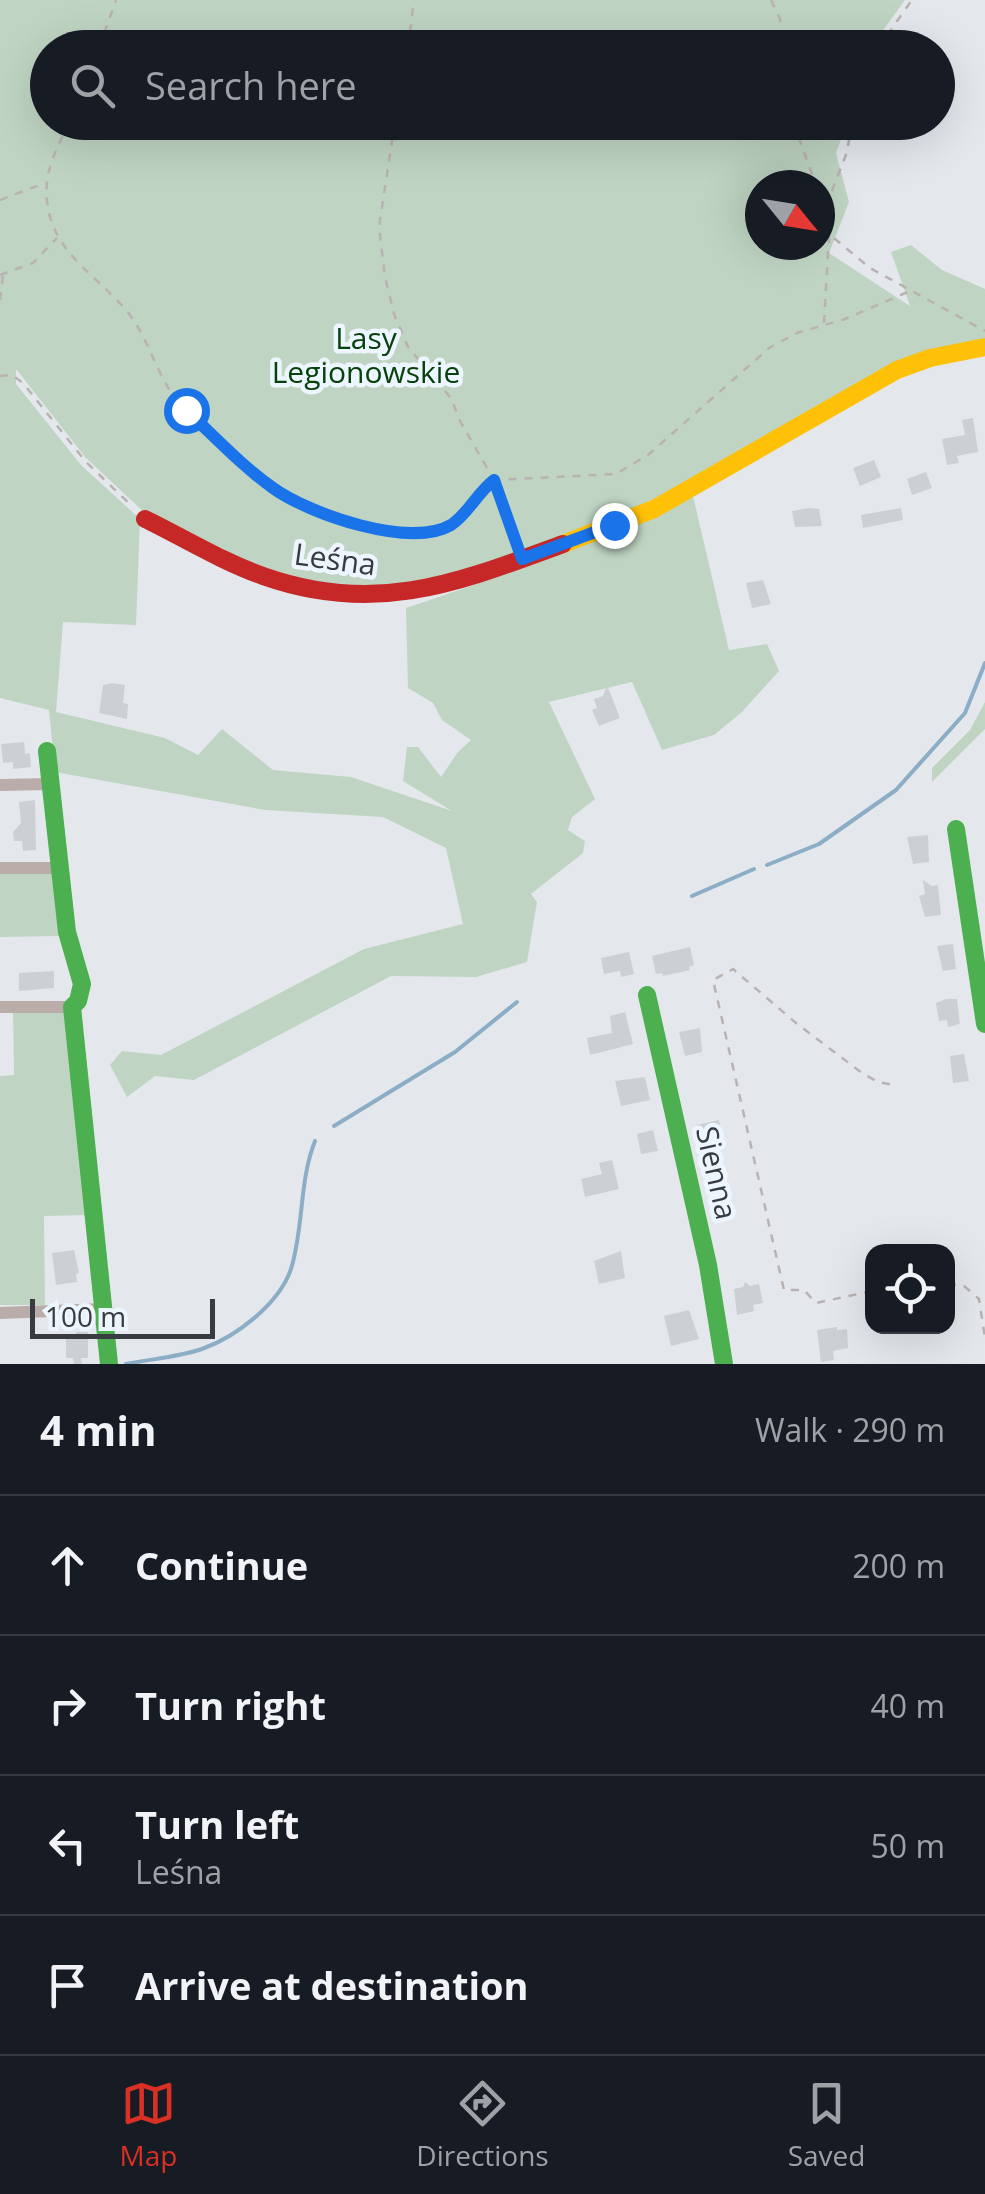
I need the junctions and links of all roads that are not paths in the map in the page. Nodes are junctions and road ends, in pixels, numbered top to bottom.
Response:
1 (985, 347) edge
2 (145, 519) road end
3 (47, 750) dead end
4 (50, 784) junction
5 (0, 785) edge
6 (956, 829) dead end
7 (0, 868) edge
8 (60, 868) junction
9 (647, 995) dead end
10 (72, 1006) junction
11 (0, 1007) edge
12 (985, 1024) edge
13 (103, 1309) junction
14 (0, 1313) edge
15 (109, 1364) edge
16 (724, 1364) edge

1 - 2 street, Leśna
3 - 4 street
4 - 5 street
4 - 8 street
6 - 12 street
7 - 8 street
8 - 10 street
9 - 16 street, Sienna
10 - 11 street
10 - 13 street
13 - 14 street
13 - 15 street

